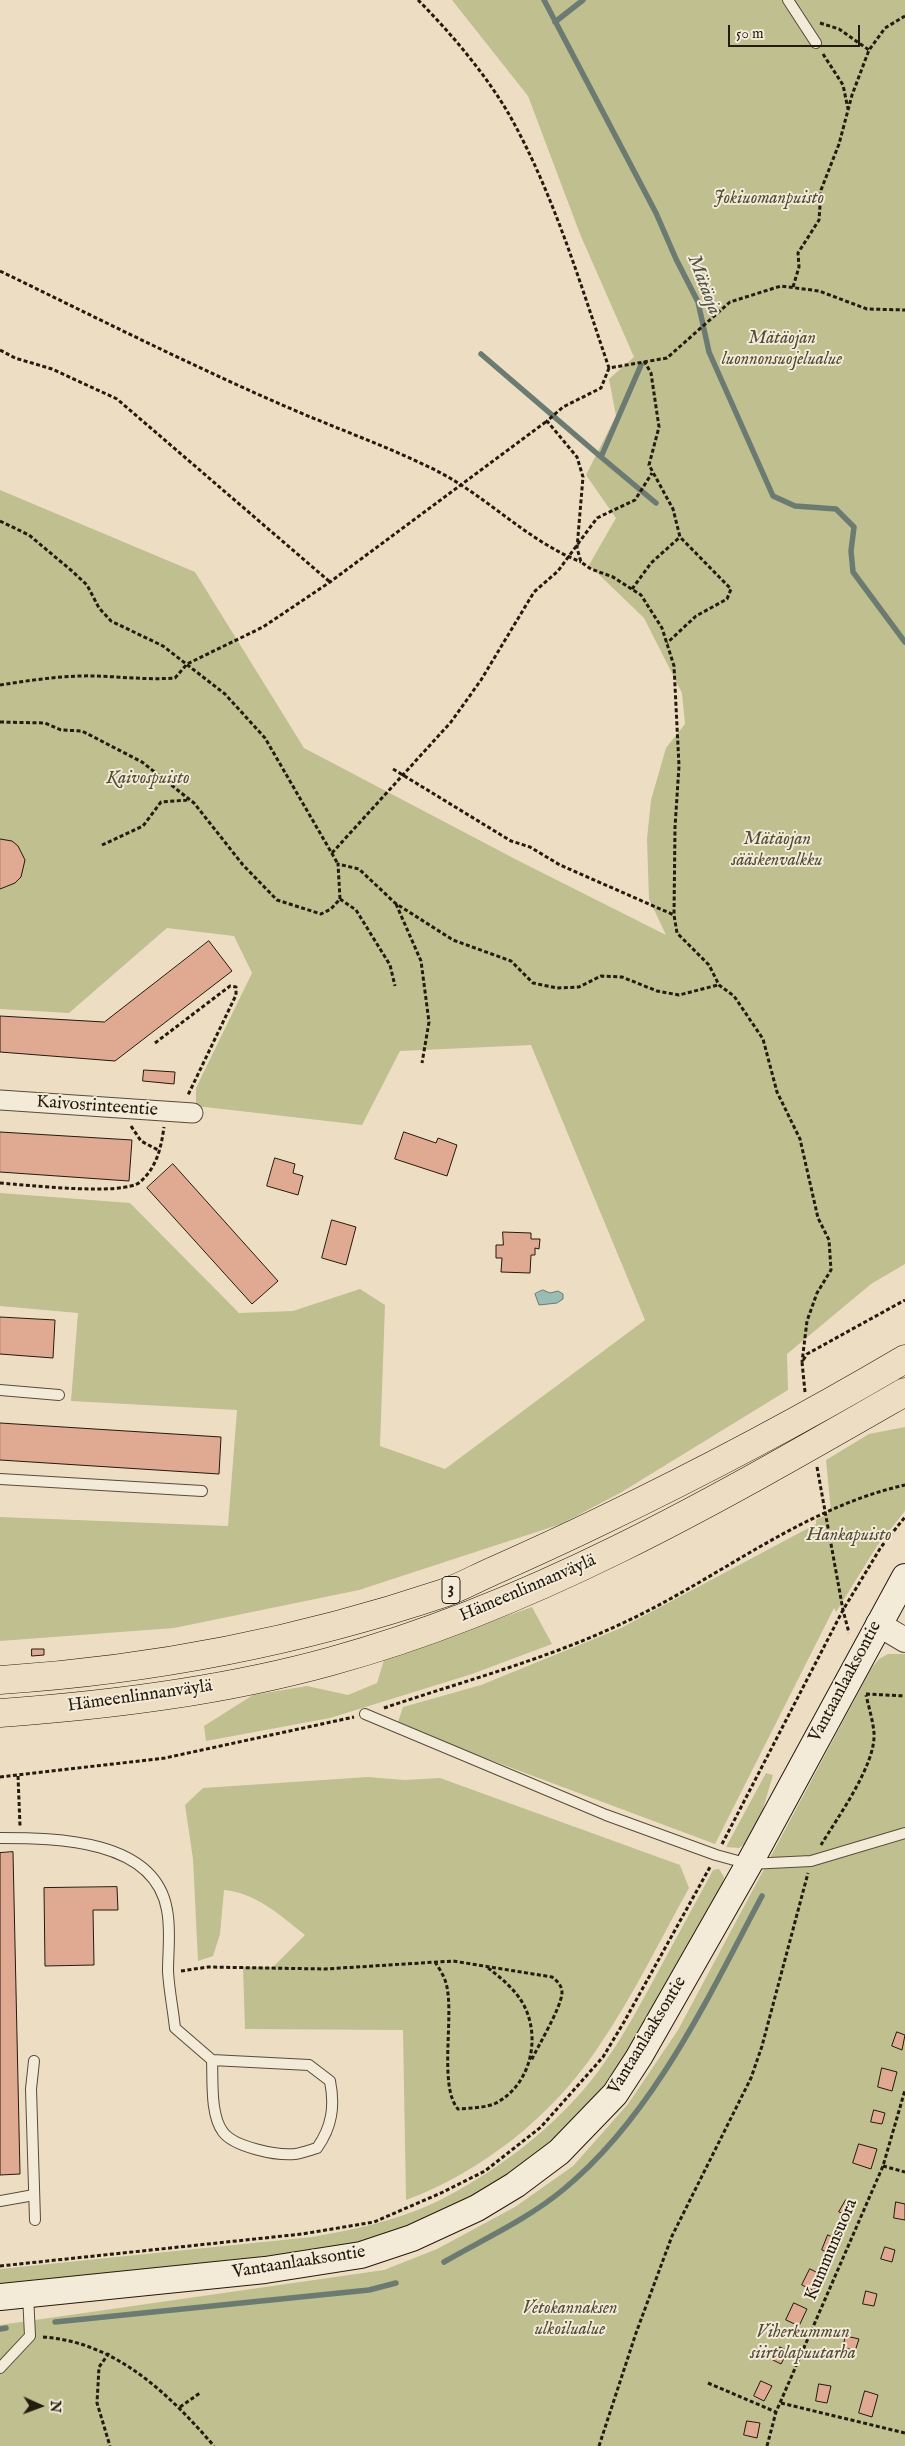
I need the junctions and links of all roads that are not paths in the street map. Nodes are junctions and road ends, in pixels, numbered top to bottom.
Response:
1 (788, 0) edge
2 (816, 43) road end
3 (0, 1100) edge
4 (191, 1106) road end
5 (905, 1360) edge
6 (0, 1390) edge
7 (905, 1392) edge
8 (59, 1395) dead end
9 (0, 1479) edge
10 (202, 1491) dead end
11 (905, 1577) edge
12 (878, 1624) junction
13 (905, 1640) edge
14 (0, 1680) edge
15 (0, 1713) edge
16 (365, 1714) road end
17 (905, 1833) edge
18 (0, 1838) edge
19 (749, 1864) junction
20 (212, 2060) junction
21 (34, 2061) dead end
22 (34, 2195) junction
23 (0, 2201) edge
24 (34, 2220) dead end
25 (28, 2294) junction
26 (0, 2297) edge
27 (0, 2368) edge

1 - 2 lane
3 - 4 street, Kaivosrinteentie
5 - 14 highway, Hämeenlinnanväylä / 3
6 - 8 lane
7 - 15 highway, Hämeenlinnanväylä / 3
9 - 10 lane
11 - 12 main road, Vantaanlaaksontie
12 - 13 street
12 - 19 main road, Vantaanlaaksontie
16 - 19 lane
17 - 19 lane
18 - 20 lane
19 - 25 main road, Vantaanlaaksontie
20 - 20 lane
21 - 22 lane
22 - 23 lane
22 - 24 lane
25 - 26 main road, Vantaanlaaksontie
25 - 27 lane

